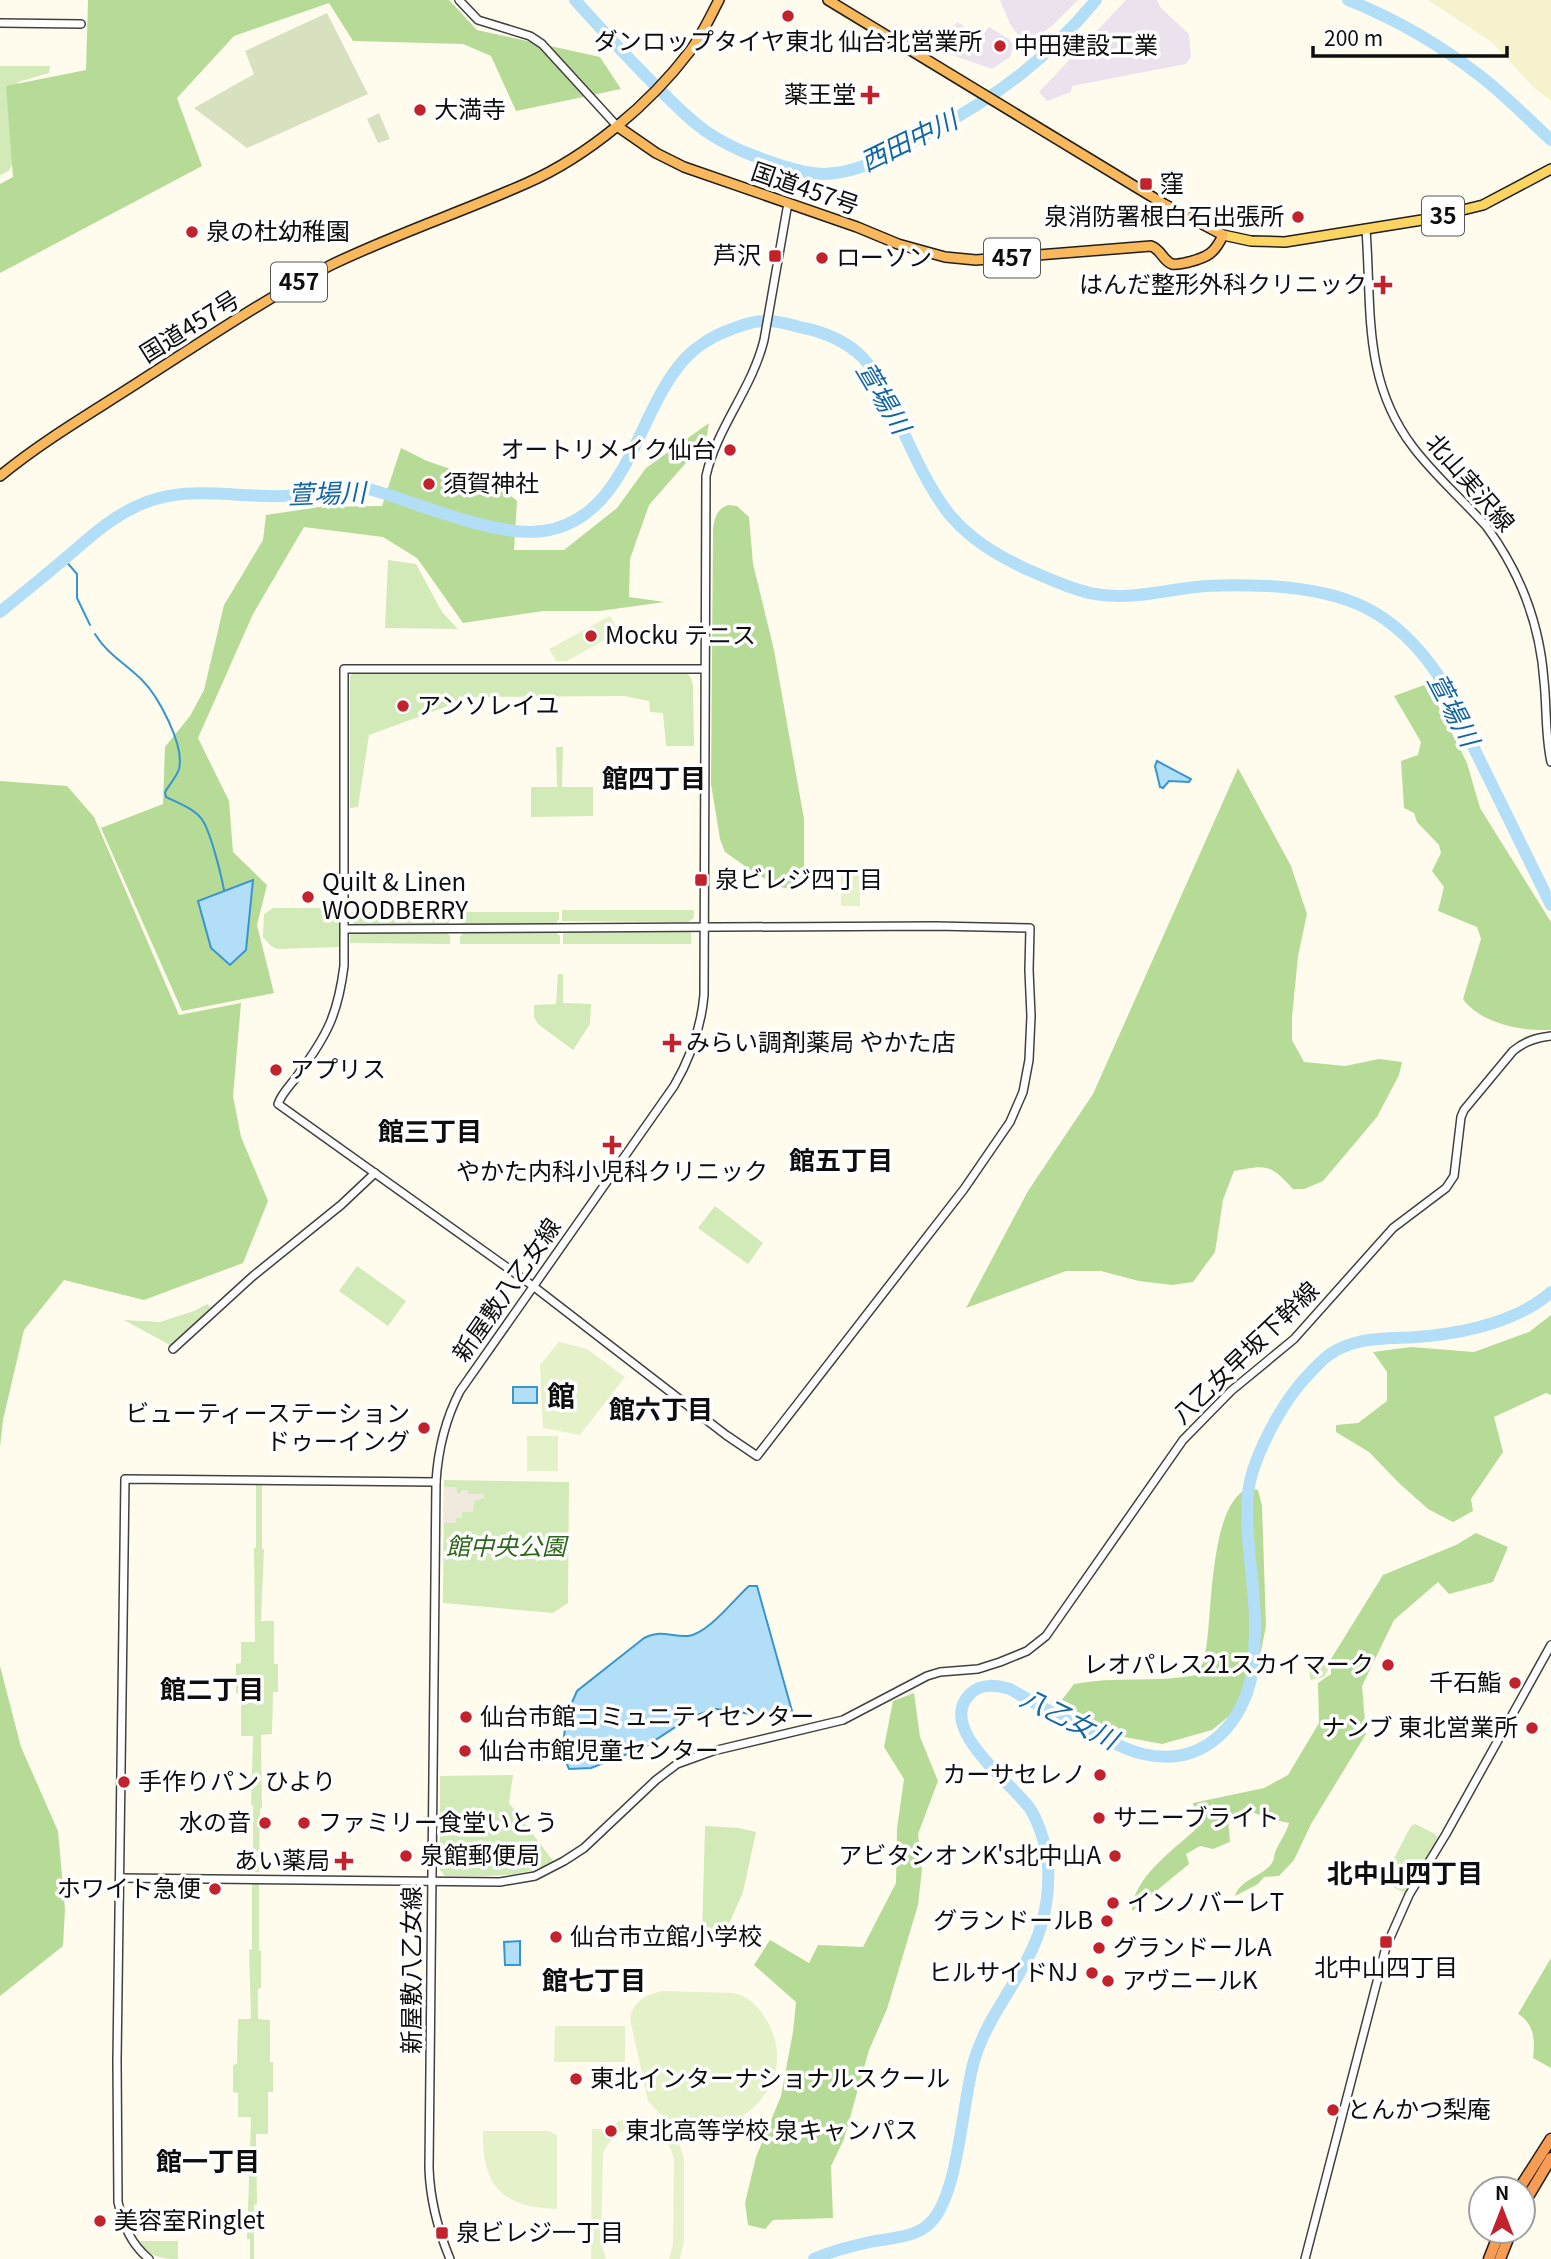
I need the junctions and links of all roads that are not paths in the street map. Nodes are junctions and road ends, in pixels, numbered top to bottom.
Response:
1 (459, 0) edge
2 (719, 0) edge
3 (828, 0) edge
4 (0, 23) edge
5 (81, 24) dead end
6 (617, 126) junction
7 (1551, 169) edge
8 (789, 203) junction
9 (1366, 230) junction
10 (1223, 235) junction
11 (0, 476) edge
12 (704, 669) junction
13 (1551, 762) edge
14 (704, 928) junction
15 (344, 929) junction
16 (1551, 1036) edge
17 (375, 1173) junction
18 (533, 1286) junction
19 (173, 1349) dead end
20 (436, 1482) junction
21 (1551, 1645) edge
22 (120, 1878) junction
23 (432, 1881) junction
24 (1551, 2139) edge
25 (1551, 2158) edge
26 (1528, 2175) edge
27 (1537, 2182) edge
28 (149, 2259) edge
29 (450, 2259) edge
30 (1304, 2259) edge

1 - 6 street
2 - 6 highway, 457
3 - 10 highway
4 - 5 street
6 - 8 highway, 国道457号 / 457
6 - 11 highway, 国道457号 / 457
7 - 9 main road, 35
8 - 10 highway, 国道457号 / 457
8 - 12 street, 新屋敷八乙女線
9 - 10 main road, 35
9 - 13 street, 北山実沢線
12 - 14 street, 新屋敷八乙女線
12 - 15 street
14 - 15 street
14 - 18 street, 新屋敷八乙女線
14 - 18 street
15 - 17 street
16 - 23 street, 八乙女早坂下幹線
17 - 18 street
17 - 19 street
18 - 20 street, 新屋敷八乙女線
20 - 22 street
20 - 23 street, 新屋敷八乙女線
21 - 30 street
22 - 23 street, 八乙女早坂下幹線
22 - 28 street
23 - 29 street, 新屋敷八乙女線
24 - 26 highway
25 - 27 highway

